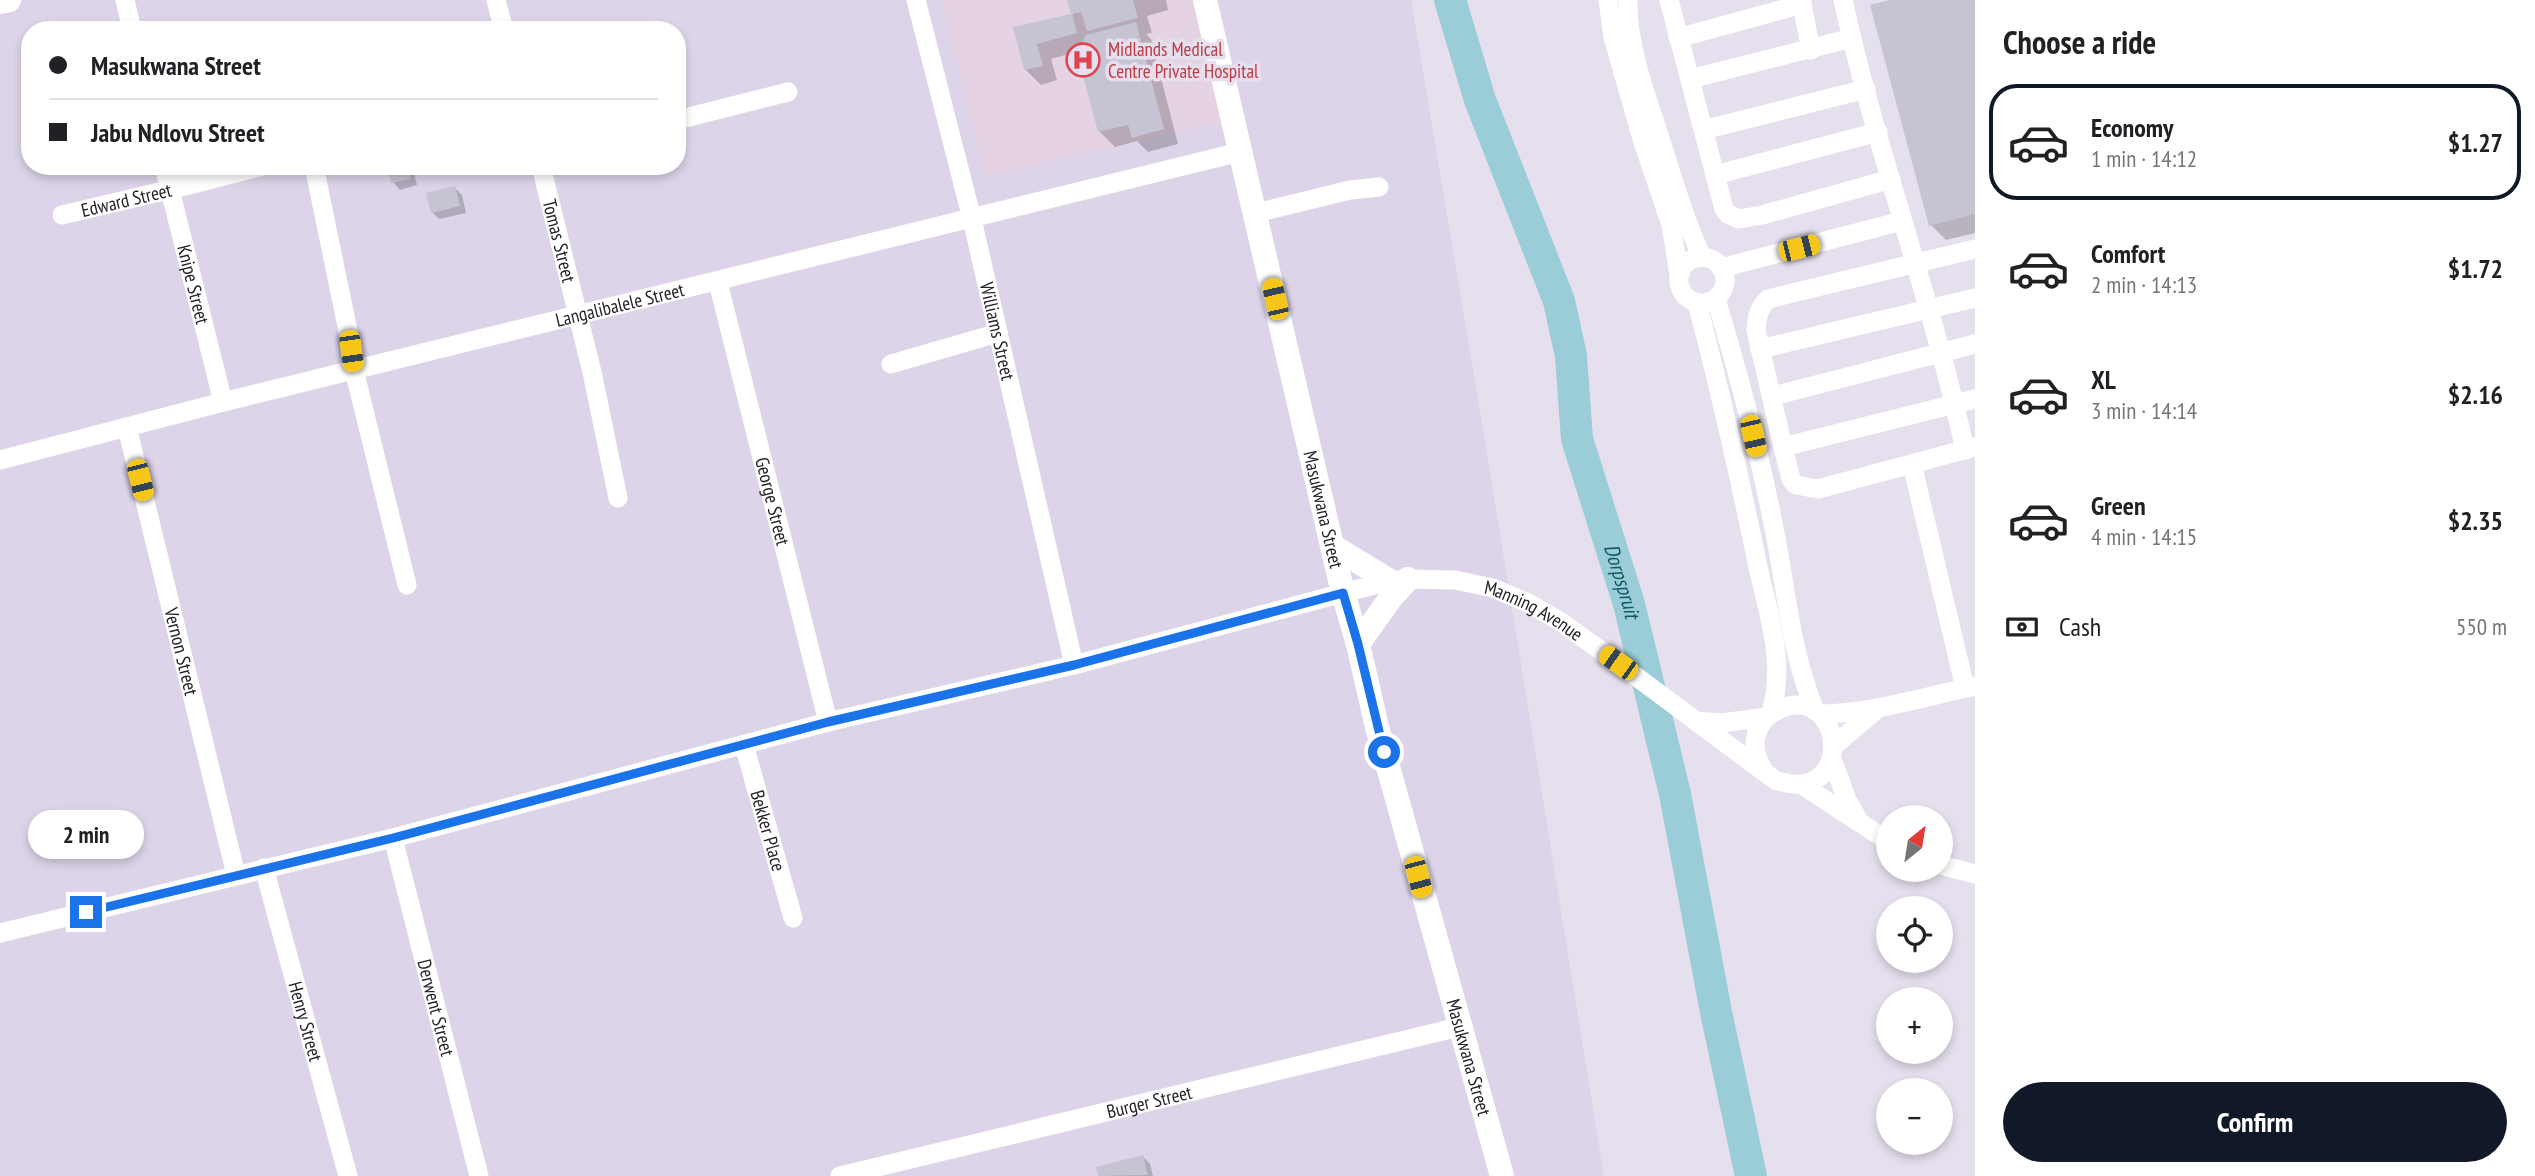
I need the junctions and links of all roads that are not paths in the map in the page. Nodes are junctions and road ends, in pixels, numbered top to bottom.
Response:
1 (9, 0) edge
2 (125, 0) edge
3 (496, 0) edge
4 (916, 0) edge
5 (1205, 0) edge
6 (1608, 0) edge
7 (1628, 0) edge
8 (1669, 0) edge
9 (1843, 0) edge
10 (0, 2) edge
11 (1801, 2) edge
12 (130, 21) edge
13 (502, 21) edge
14 (1678, 38) junction
15 (1852, 38) junction
16 (1811, 50) junction
17 (1690, 79) junction
18 (1866, 89) junction
19 (788, 92) dead end
20 (686, 118) edge
21 (1703, 130) junction
22 (1878, 132) junction
23 (1240, 152) junction
24 (166, 175) edge
25 (316, 175) edge
26 (543, 175) edge
27 (1715, 175) junction
28 (186, 176) edge
29 (1891, 179) junction
30 (1379, 187) dead end
31 (169, 191) junction
32 (1256, 213) junction
33 (62, 215) dead end
34 (972, 219) junction
35 (1902, 221) junction
36 (1975, 249) edge
37 (1702, 257) junction
38 (1915, 262) junction
39 (1721, 268) junction
40 (1679, 274) junction
41 (718, 282) junction
42 (1975, 298) edge
43 (1706, 301) junction
44 (1930, 309) junction
45 (579, 315) junction
46 (998, 333) junction
47 (1975, 344) edge
48 (1760, 349) junction
49 (1943, 352) junction
50 (891, 364) dead end
51 (354, 370) junction
52 (1773, 396) junction
53 (1975, 399) edge
54 (223, 402) junction
55 (1955, 404) junction
56 (127, 427) junction
57 (1783, 447) junction
58 (1970, 448) edge
59 (0, 460) edge
60 (1912, 464) junction
61 (618, 498) dead end
62 (1334, 547) junction
63 (1399, 580) junction
64 (407, 585) dead end
65 (1343, 593) junction
66 (1358, 644) junction
67 (1074, 665) junction
68 (1970, 687) edge
69 (1878, 708) junction
70 (1818, 713) junction
71 (1769, 715) junction
72 (1690, 717) junction
73 (828, 722) junction
74 (744, 745) junction
75 (1833, 752) junction
76 (1764, 771) junction
77 (1801, 785) junction
78 (1859, 821) junction
79 (1876, 833) edge
80 (393, 838) junction
81 (1953, 868) edge
82 (264, 869) junction
83 (1975, 874) edge
84 (236, 875) junction
85 (793, 918) dead end
86 (0, 933) edge
87 (1459, 1027) junction
88 (866, 1173) edge
89 (348, 1176) edge
90 (479, 1176) edge
91 (840, 1176) edge
92 (1502, 1176) edge

1 - 10 main road
2 - 12 street
3 - 13 street
4 - 34 street, Williams Street
5 - 23 main road, Masukwana Street
6 - 40 street
7 - 37 street
8 - 14 street
9 - 15 street
11 - 14 street
11 - 16 street
14 - 17 street
15 - 16 street
15 - 18 street
16 - 17 street
17 - 21 street
18 - 21 street
18 - 22 street
19 - 20 street
21 - 27 street
22 - 27 street
22 - 29 street
23 - 32 main road, Masukwana Street
23 - 34 street, Langalibalele Street
24 - 31 street, Knipe Street
25 - 51 street
26 - 45 street, Tomas Street
27 - 29 street
28 - 31 street, Edward Street
29 - 35 street
30 - 32 street
31 - 33 street, Edward Street
31 - 54 street, Knipe Street
32 - 62 main road, Masukwana Street
34 - 41 street, Langalibalele Street
34 - 46 street, Williams Street
35 - 38 street
35 - 39 street
36 - 38 street
37 - 39 street
37 - 40 street
38 - 44 street
38 - 48 street
39 - 43 street
40 - 43 street
41 - 45 street, Langalibalele Street
41 - 73 street, George Street
42 - 44 street
43 - 70 street
43 - 71 street
44 - 48 street
44 - 49 street
45 - 51 street, Langalibalele Street
45 - 61 street, Tomas Street
46 - 50 street
46 - 67 street, Williams Street
47 - 49 street
48 - 52 street
49 - 52 street
49 - 55 street
51 - 54 street, Langalibalele Street
51 - 64 street
52 - 57 street
53 - 55 street
54 - 56 street, Langalibalele Street
55 - 57 street
55 - 58 street
56 - 59 street, Langalibalele Street
56 - 84 street, Vernon Street
57 - 60 street
58 - 60 street
60 - 68 street
62 - 63 main road
62 - 65 main road, Masukwana Street
63 - 65 street, Manning Avenue
63 - 66 main road
63 - 72 street, Manning Avenue
65 - 66 main road, Masukwana Street
65 - 67 street, Manning Avenue
66 - 87 main road, Masukwana Street
67 - 73 street, Manning Avenue
68 - 69 street
69 - 70 street
69 - 75 street
70 - 71 street
70 - 75 street
71 - 72 street
71 - 76 street
72 - 76 street, Manning Avenue
73 - 74 street, Manning Avenue
74 - 80 street, Manning Avenue
74 - 85 street, Bekker Place
75 - 77 street
75 - 78 street
76 - 77 street
77 - 78 street
78 - 79 street
80 - 82 street, Manning Avenue
80 - 90 street, Derwent Street
81 - 83 street
82 - 84 street, Manning Avenue
82 - 89 street, Henry Street
84 - 86 street, Manning Avenue
87 - 88 street, Burger Street
87 - 92 main road, Masukwana Street
88 - 91 street, Burger Street

